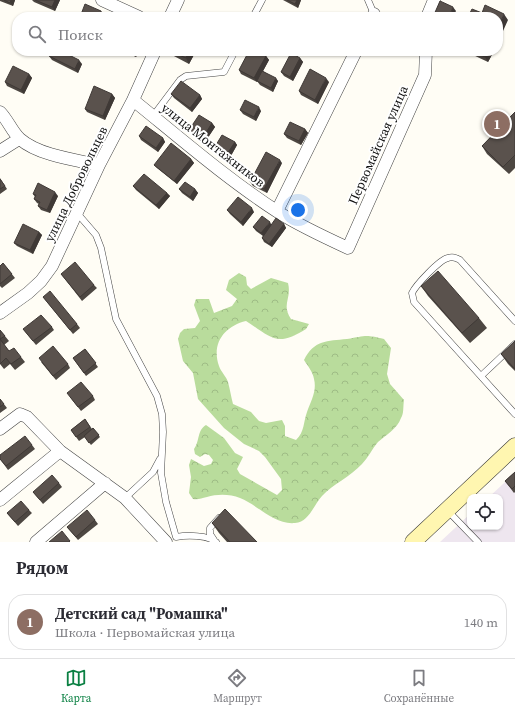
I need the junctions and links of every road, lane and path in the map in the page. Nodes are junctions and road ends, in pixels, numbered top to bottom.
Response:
1 (102, 0) edge
2 (178, 0) edge
3 (262, 0) edge
4 (368, 0) edge
5 (434, 0) edge
6 (128, 12) edge
7 (172, 12) edge
8 (256, 12) edge
9 (372, 12) edge
10 (430, 12) edge
11 (153, 56) edge
12 (232, 56) edge
13 (354, 56) edge
14 (426, 56) edge
15 (133, 100) junction
16 (0, 112) edge
17 (153, 116) junction
18 (19, 139) junction
19 (0, 151) edge
20 (99, 165) junction
21 (277, 211) junction
22 (77, 213) junction
23 (348, 248) joint
24 (0, 313) edge
25 (515, 321) edge
26 (515, 344) edge
27 (481, 376) junction
28 (515, 414) edge
29 (0, 429) edge
30 (515, 446) edge
31 (60, 451) junction
32 (161, 458) junction
33 (105, 483) junction
34 (125, 498) junction
35 (0, 500) edge
36 (447, 510) junction
37 (224, 514) edge
38 (171, 540) edge
39 (215, 541) edge
40 (36, 542) edge
41 (413, 542) edge
42 (478, 542) edge

1 - 6 street
2 - 7 street
3 - 8 lane
4 - 9 lane
5 - 10 street
11 - 15 street, улица Добровольцев
12 - 17 lane
13 - 21 street
14 - 23 street, Первомайская улица
15 - 17 street, улица Монтажников
15 - 20 street, улица Добровольцев
16 - 18 street
17 - 21 street, улица Монтажников
18 - 19 street
18 - 20 street
20 - 22 street, улица Добровольцев
21 - 23 street, улица Монтажников
22 - 24 street, улица Добровольцев
22 - 32 lane
25 - 27 lane
26 - 27 lane
27 - 28 lane
29 - 31 street
30 - 36 main road
31 - 33 street
31 - 35 street
32 - 34 lane
32 - 38 lane
33 - 34 street
33 - 40 street
34 - 38 street
36 - 41 main road
36 - 42 lane
37 - 39 lane
38 - 39 lane

